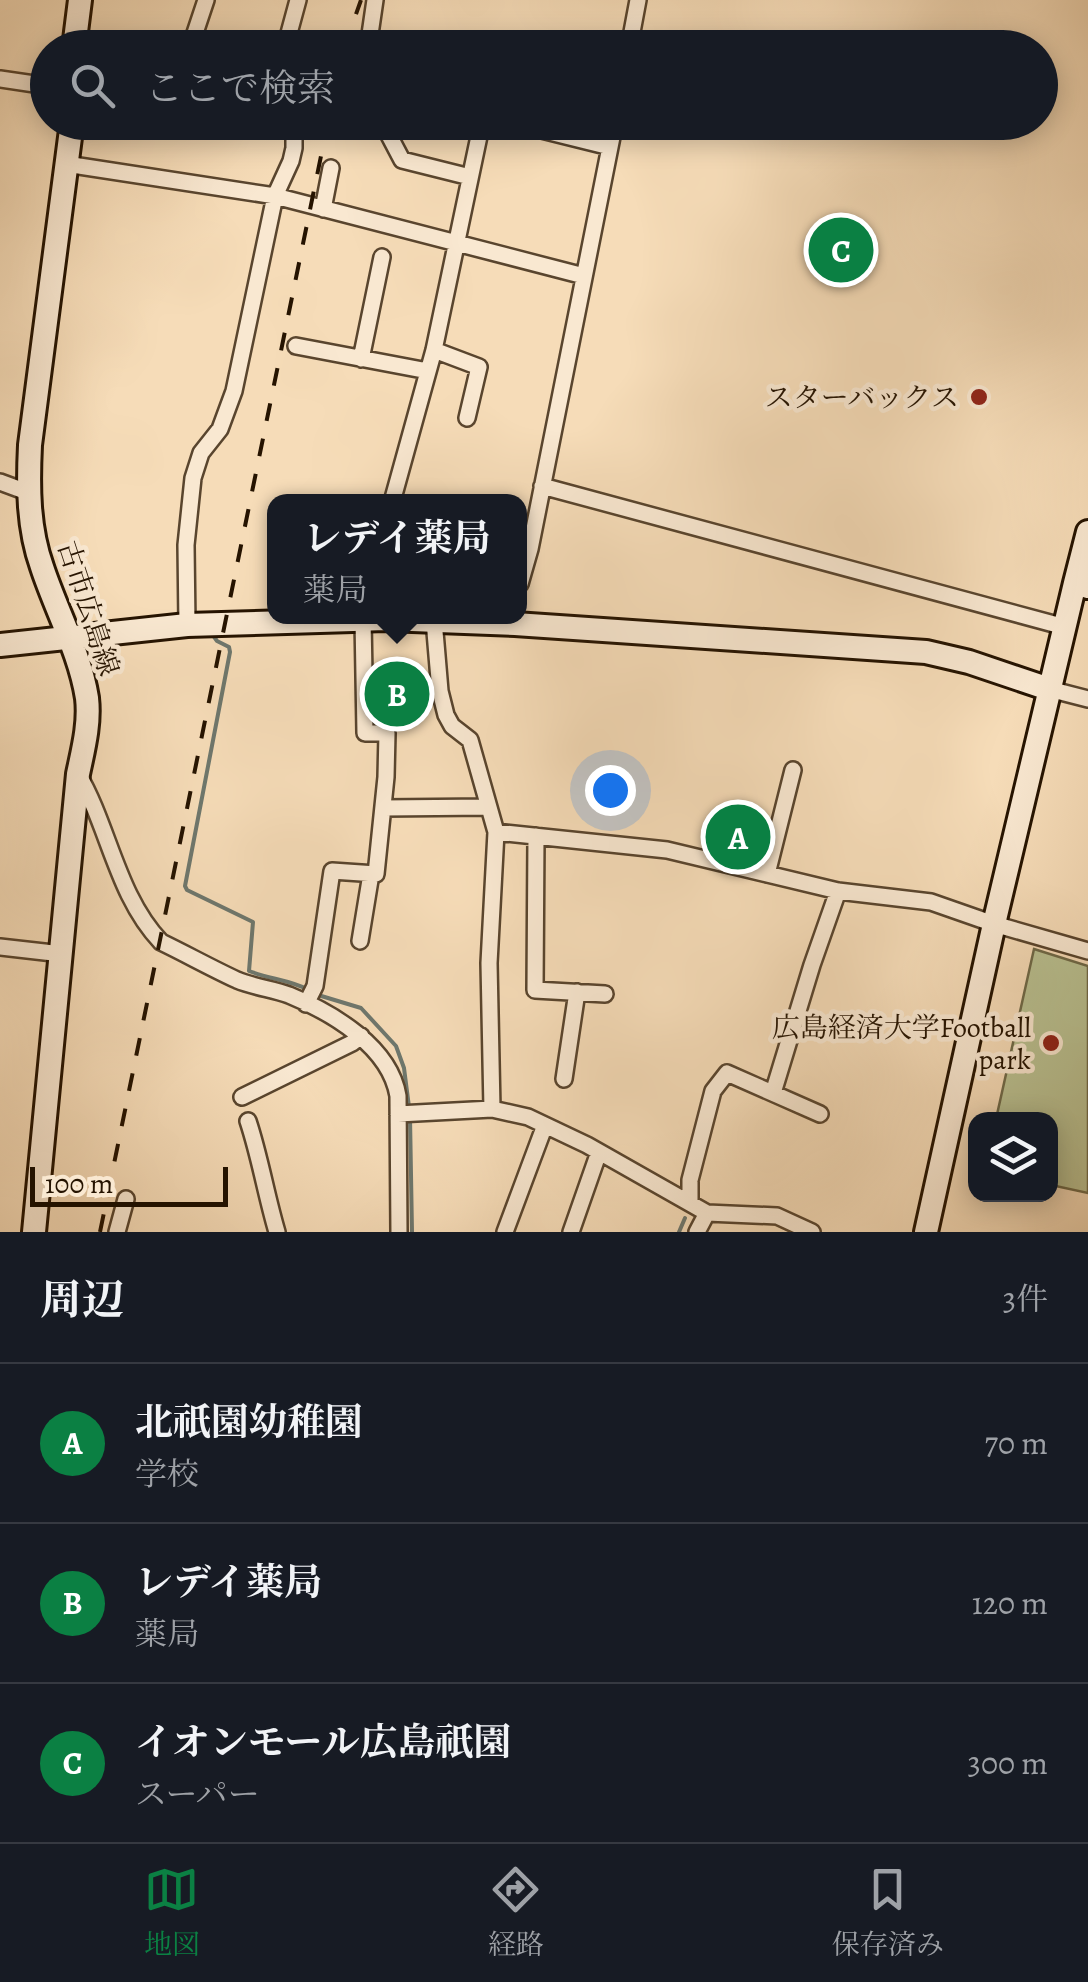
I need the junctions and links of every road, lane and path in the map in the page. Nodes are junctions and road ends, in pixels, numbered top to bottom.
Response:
1 (80, 0) edge
2 (206, 0) edge
3 (298, 0) edge
4 (374, 0) edge
5 (638, 0) edge
6 (76, 30) edge
7 (196, 30) edge
8 (290, 30) edge
9 (370, 30) edge
10 (632, 30) edge
11 (0, 79) edge
12 (30, 83) edge
13 (69, 140) edge
14 (294, 140) edge
15 (391, 140) edge
16 (478, 140) edge
17 (582, 140) edge
18 (611, 140) edge
19 (610, 147) junction
20 (66, 164) junction
21 (331, 168) dead end
22 (470, 177) junction
23 (275, 196) junction
24 (323, 209) junction
25 (456, 243) junction
26 (382, 257) dead end
27 (584, 276) junction
28 (296, 346) dead end
29 (434, 350) junction
30 (361, 359) junction
31 (428, 371) junction
32 (467, 418) dead end
33 (0, 482) edge
34 (542, 486) junction
35 (27, 492) junction
36 (394, 494) edge
37 (1088, 532) edge
38 (527, 560) edge
39 (1082, 585) edge
40 (527, 621) edge
41 (267, 622) edge
42 (372, 624) edge
43 (434, 624) edge
44 (186, 625) junction
45 (1065, 627) junction
46 (69, 638) junction
47 (0, 645) edge
48 (1050, 689) junction
49 (1088, 700) edge
50 (794, 770) dead end
51 (78, 774) junction
52 (489, 807) junction
53 (382, 808) junction
54 (496, 832) junction
55 (536, 836) junction
56 (370, 874) junction
57 (768, 874) junction
58 (838, 891) junction
59 (994, 924) junction
60 (360, 940) dead end
61 (0, 947) edge
62 (1088, 951) edge
63 (62, 954) junction
64 (577, 992) junction
65 (605, 994) dead end
66 (306, 1004) junction
67 (361, 1036) junction
68 (564, 1080) dead end
69 (773, 1093) junction
70 (242, 1097) dead end
71 (492, 1109) junction
72 (398, 1114) junction
73 (820, 1114) dead end
74 (248, 1121) dead end
75 (545, 1125) junction
76 (598, 1152) junction
77 (126, 1199) dead end
78 (690, 1204) junction
79 (707, 1213) junction
80 (34, 1232) edge
81 (117, 1232) edge
82 (277, 1232) edge
83 (399, 1232) edge
84 (506, 1232) edge
85 (571, 1232) edge
86 (698, 1232) edge
87 (812, 1232) edge
88 (926, 1232) edge

1 - 6 street
2 - 7 street
3 - 8 street
4 - 9 street
5 - 10 street
11 - 12 street
13 - 20 street, 古市広島線
14 - 23 street
15 - 22 street
16 - 22 street
17 - 19 street
18 - 19 street
19 - 27 street
20 - 23 street
20 - 35 street, 古市広島線
21 - 24 street
22 - 25 street
23 - 24 street
23 - 44 street
24 - 25 street
25 - 27 street
25 - 29 street
26 - 30 street
27 - 34 street
28 - 30 street
29 - 31 street
29 - 32 street
30 - 31 street
31 - 36 street
33 - 35 street
34 - 38 street
34 - 45 street
35 - 46 street, 古市広島線
37 - 39 street
39 - 45 street
40 - 48 street
41 - 44 street
42 - 53 street
43 - 52 street
44 - 46 street
45 - 48 street
46 - 47 street
46 - 51 street, 古市広島線
48 - 49 street
48 - 59 street
50 - 57 street
51 - 63 street, 古市広島線
51 - 66 street
52 - 53 street
52 - 54 street
53 - 56 street
54 - 55 street
54 - 71 street
55 - 57 street
55 - 64 street
56 - 60 street
56 - 66 street
57 - 58 street
58 - 59 street
58 - 69 street
59 - 62 street
59 - 88 street
61 - 63 street
63 - 80 street, 古市広島線
64 - 65 street
64 - 68 street
66 - 67 street
67 - 70 street
67 - 72 street
69 - 73 street
69 - 78 street
71 - 72 street
71 - 75 street
72 - 83 street
74 - 82 street
75 - 76 street
75 - 84 street
76 - 78 street
76 - 85 street
77 - 81 street
78 - 79 street
79 - 86 street
79 - 87 street

